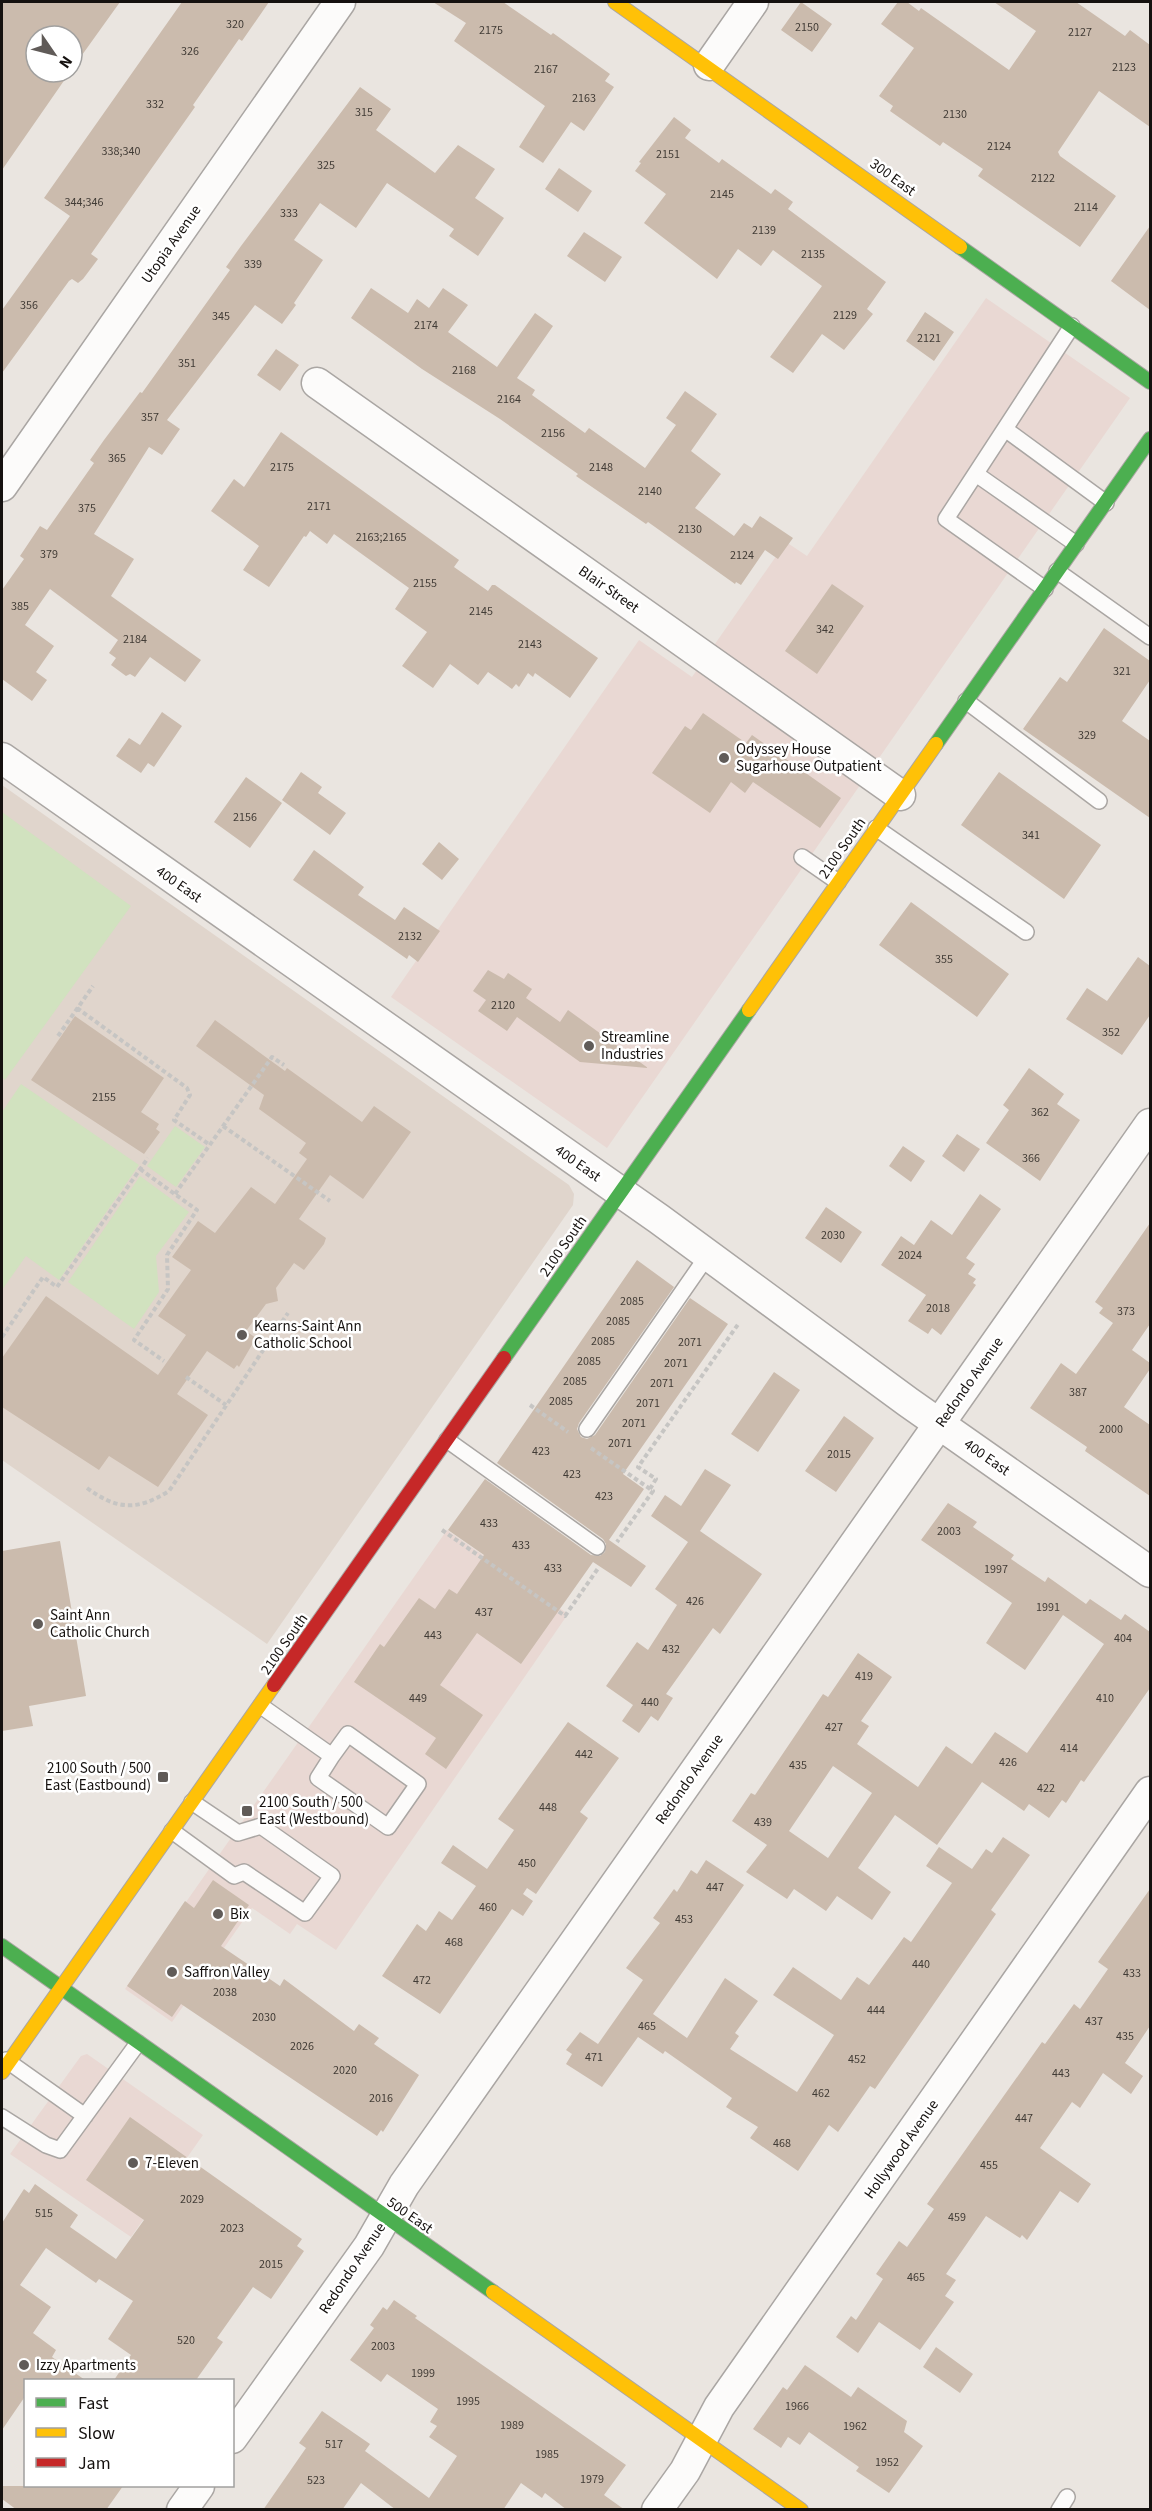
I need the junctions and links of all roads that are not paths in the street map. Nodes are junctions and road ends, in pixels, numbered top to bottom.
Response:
1 (340, 2) edge
2 (615, 2) edge
3 (753, 2) edge
4 (709, 66) junction
5 (1072, 326) junction
6 (1150, 382) edge
7 (317, 383) dead end
8 (1005, 429) junction
9 (1150, 439) edge
10 (975, 474) junction
11 (2, 486) edge
12 (1106, 502) junction
13 (1076, 544) junction
14 (1057, 571) junction
15 (1045, 589) junction
16 (1150, 637) edge
17 (966, 701) junction
18 (2, 758) edge
19 (900, 795) junction
20 (1099, 801) dead end
21 (876, 828) junction
22 (802, 857) dead end
23 (838, 882) junction
24 (1026, 932) dead end
25 (1150, 1124) edge
26 (621, 1193) junction
27 (708, 1255) junction
28 (939, 1424) junction
29 (587, 1429) dead end
30 (447, 1440) junction
31 (597, 1547) dead end
32 (1150, 1572) edge
33 (261, 1706) junction
34 (332, 1756) junction
35 (1150, 1792) edge
36 (192, 1802) junction
37 (172, 1831) junction
38 (2, 1946) edge
39 (60, 1989) junction
40 (138, 2043) junction
41 (4, 2064) edge
42 (85, 2116) junction
43 (2, 2117) edge
44 (386, 2218) junction
45 (234, 2435) edge
46 (702, 2440) junction
47 (198, 2487) edge
48 (182, 2510) edge
49 (657, 2510) edge
50 (801, 2510) edge

1 - 11 street, Utopia Avenue
2 - 4 main road, 300 East
3 - 4 street
4 - 5 main road, 300 East
5 - 6 main road, 300 East
5 - 8 lane
7 - 19 street, Blair Street
8 - 10 lane
8 - 12 lane
9 - 12 main road, 2100 South
10 - 13 lane
10 - 15 lane
12 - 13 main road, 2100 South
13 - 14 main road, 2100 South
14 - 15 main road, 2100 South
14 - 16 lane
15 - 17 main road, 2100 South
17 - 19 main road, 2100 South
17 - 20 lane
18 - 26 street, 400 East
19 - 21 main road, 2100 South
21 - 23 main road, 2100 South
21 - 24 lane
22 - 23 lane
23 - 26 main road, 2100 South
25 - 28 street, Redondo Avenue
26 - 27 street, 400 East
26 - 30 main road, 2100 South
27 - 28 street, 400 East
27 - 29 lane
28 - 32 street, 400 East
28 - 44 street, Redondo Avenue
30 - 31 lane
30 - 33 main road, 2100 South
33 - 34 lane
33 - 36 main road, 2100 South
34 - 34 lane
35 - 46 street, Hollywood Avenue
36 - 37 main road, 2100 South
36 - 37 lane
37 - 39 main road, 2100 South
38 - 39 main road, 500 East
39 - 40 main road, 500 East
39 - 41 main road, 2100 South
40 - 42 lane
40 - 44 main road, 500 East
41 - 42 lane
42 - 43 lane
44 - 45 street, Redondo Avenue
44 - 46 main road, 500 East
46 - 49 street, Hollywood Avenue
46 - 50 main road, 500 East
47 - 48 street

